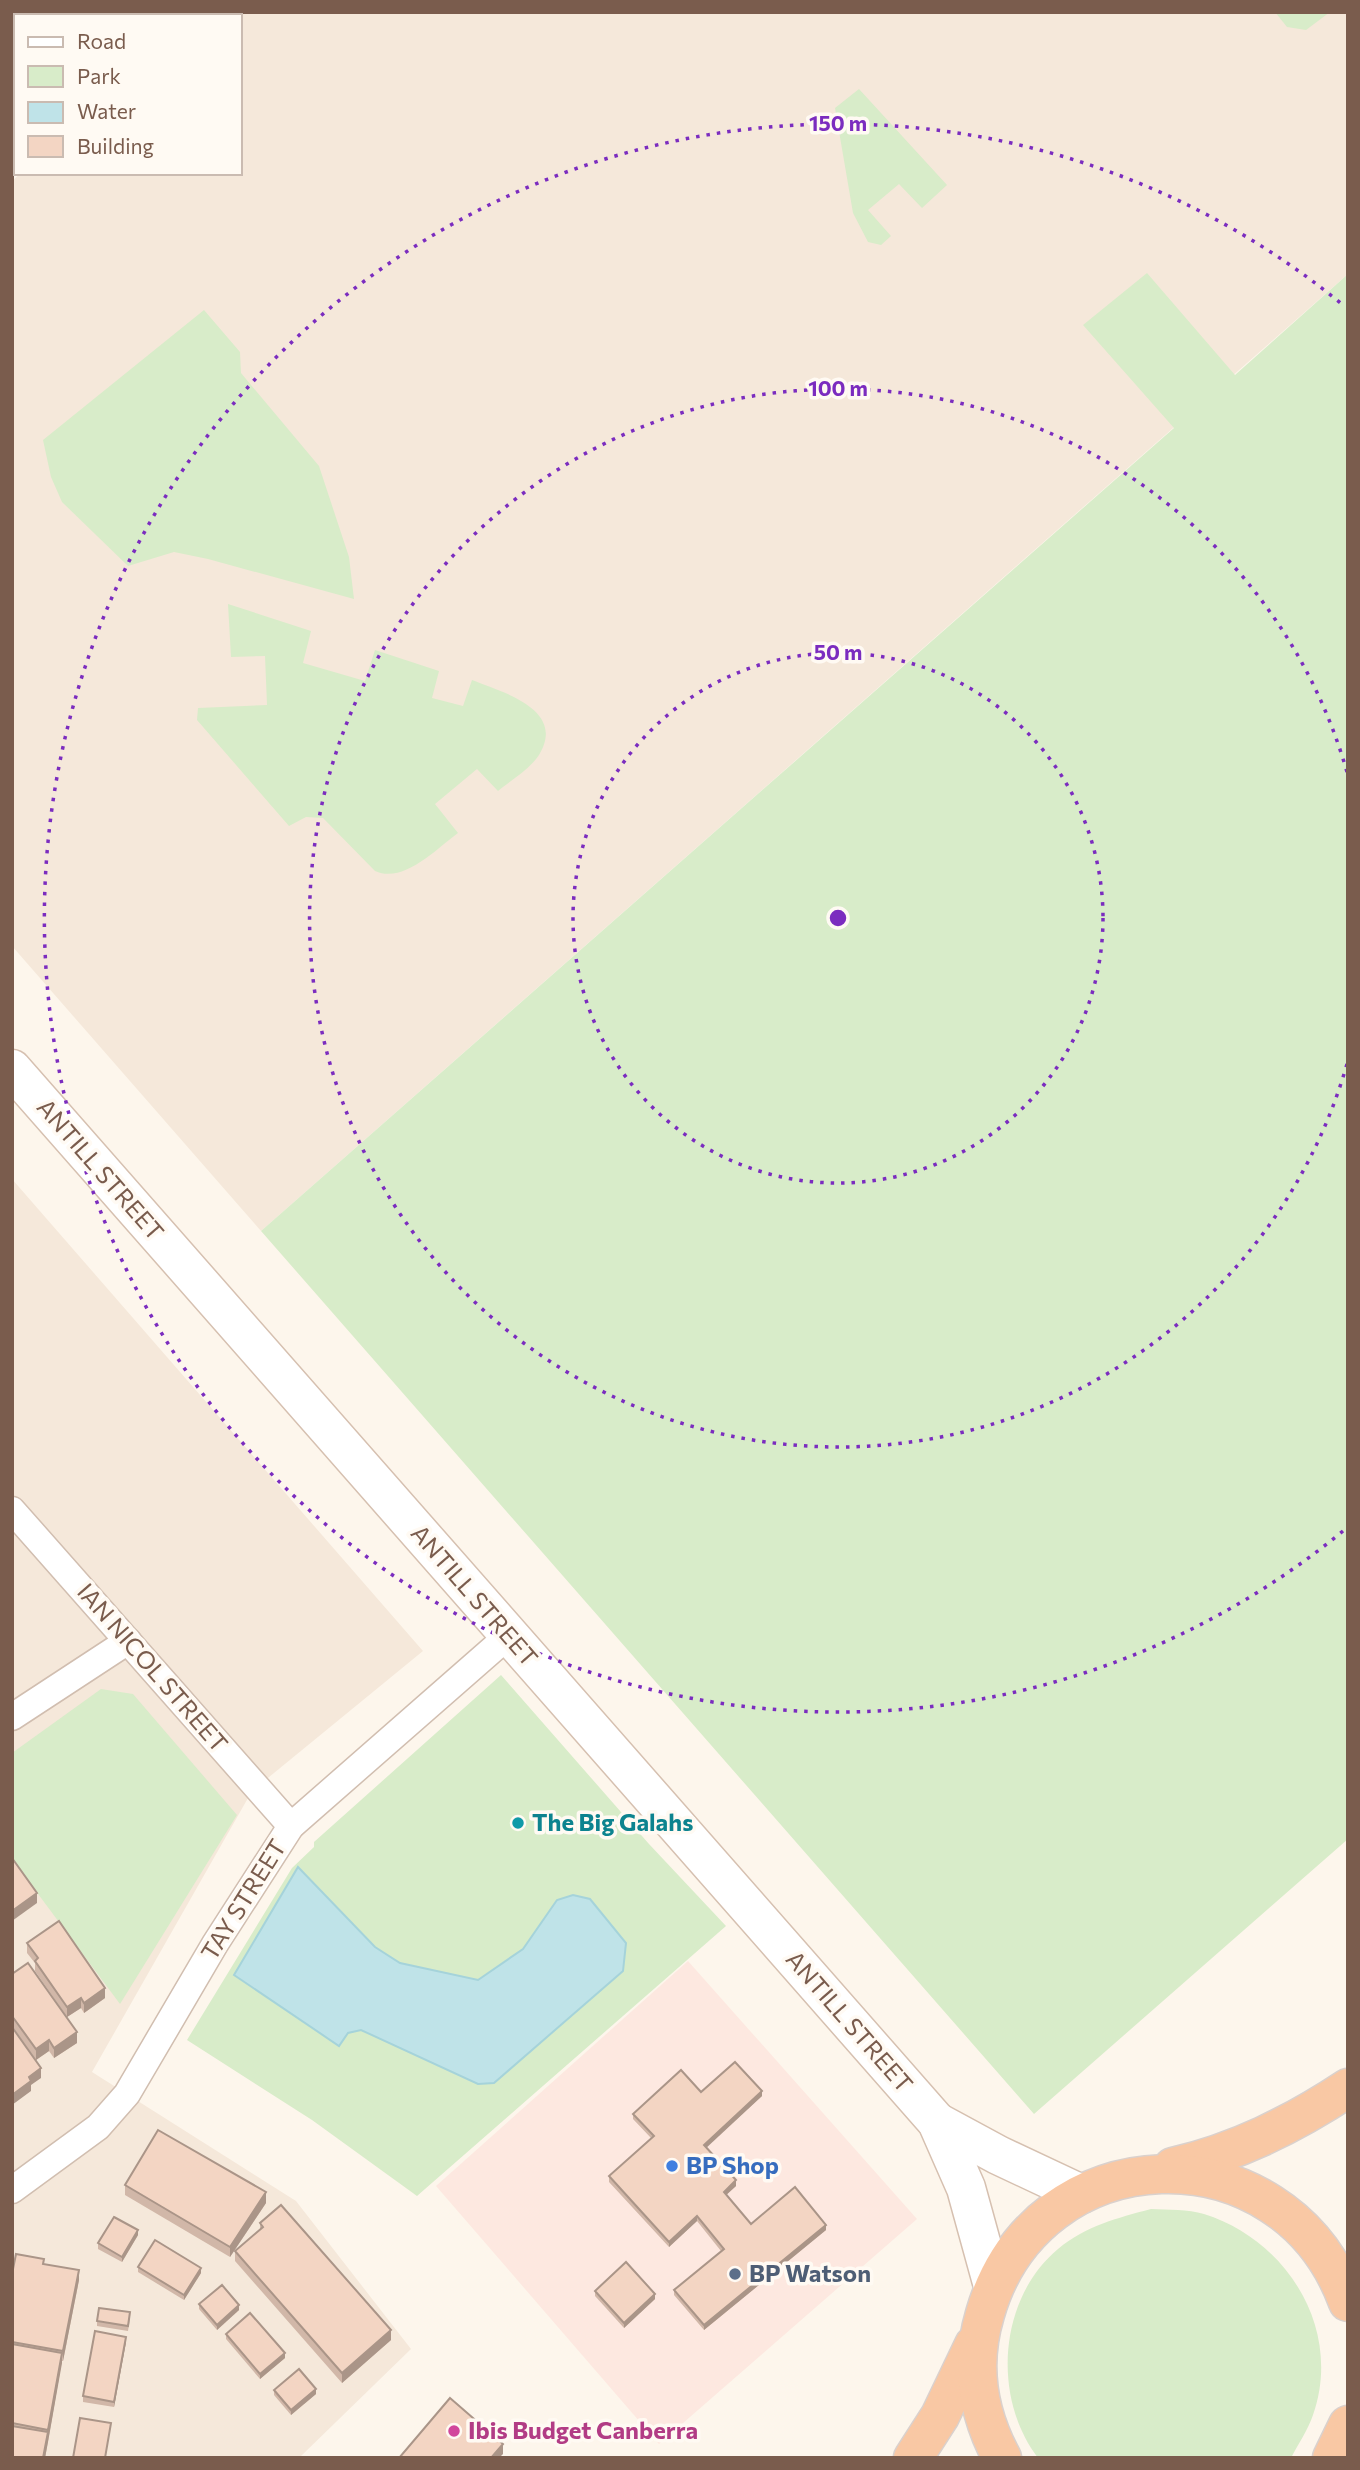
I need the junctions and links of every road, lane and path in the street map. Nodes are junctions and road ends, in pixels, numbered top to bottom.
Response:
1 (12, 1069) edge
2 (12, 1510) edge
3 (509, 1635) junction
4 (128, 1640) junction
5 (12, 1717) edge
6 (291, 1826) junction
7 (1348, 2088) edge
8 (937, 2122) junction
9 (1140, 2175) junction
10 (12, 2190) edge
11 (1081, 2194) junction
12 (993, 2286) junction
13 (1348, 2301) edge
14 (978, 2337) junction
15 (1348, 2425) edge
16 (914, 2458) edge
17 (1002, 2458) edge
18 (1332, 2458) edge

1 - 3 main road, ANTILL STREET
2 - 4 street, IAN NICOL STREET
3 - 6 street, TAY STREET
3 - 8 main road, ANTILL STREET
4 - 5 street
4 - 6 street, IAN NICOL STREET
6 - 10 street, TAY STREET
7 - 9 highway
8 - 11 main road, ANTILL STREET
8 - 12 main road, ANTILL STREET
9 - 11 highway
9 - 13 highway
11 - 12 highway
12 - 14 highway
14 - 16 highway
14 - 17 highway
15 - 18 highway

